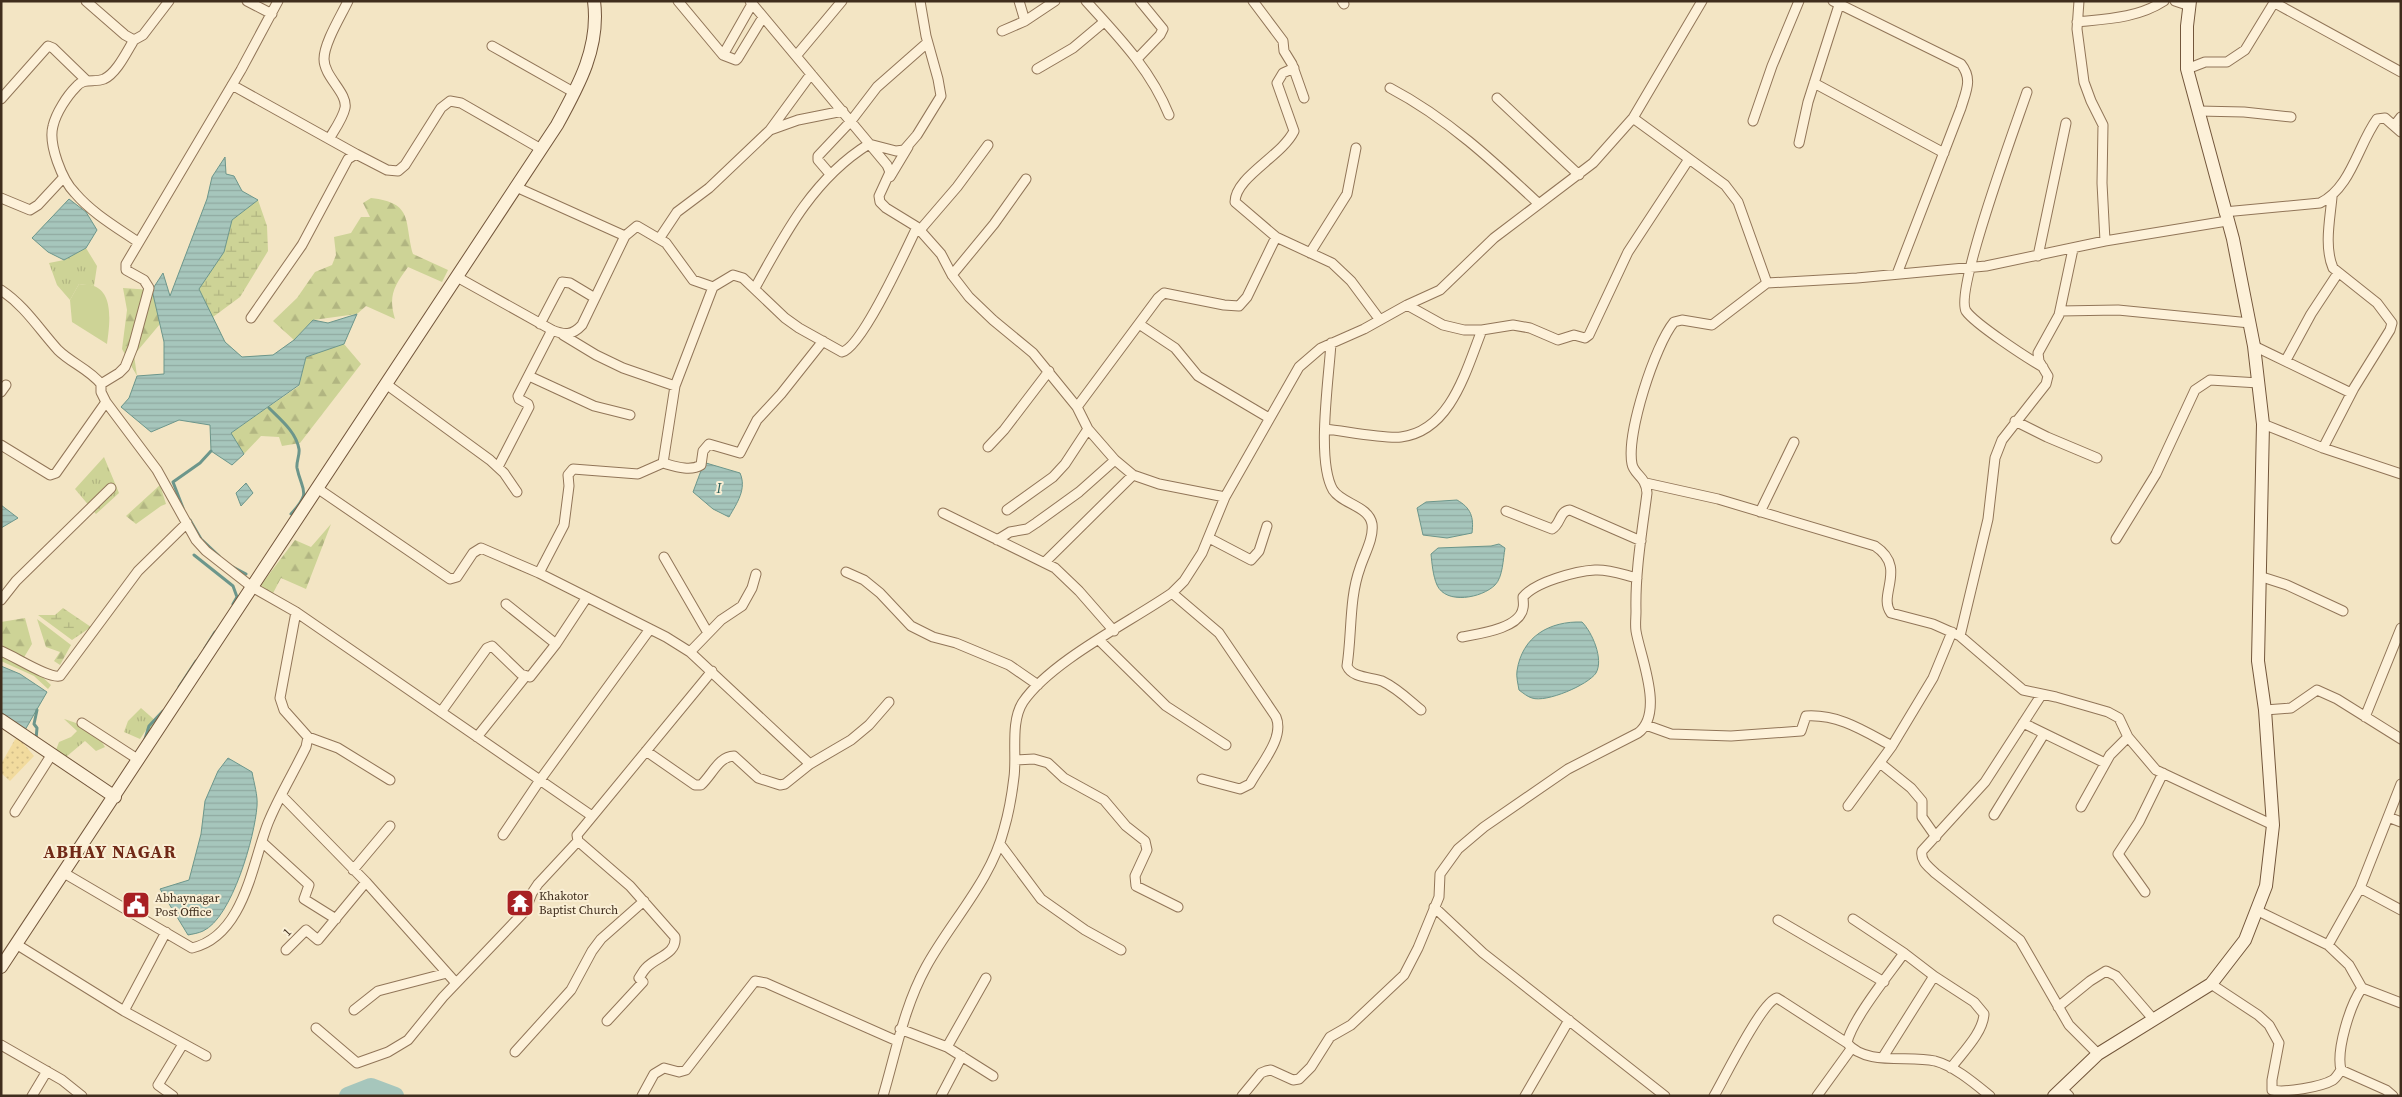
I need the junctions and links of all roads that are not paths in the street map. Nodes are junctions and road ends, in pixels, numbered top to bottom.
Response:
1 (86, 1) edge
2 (169, 1) edge
3 (246, 1) edge
4 (278, 1) edge
5 (348, 1) edge
6 (594, 1) edge
7 (678, 1) edge
8 (842, 1) edge
9 (920, 1) edge
10 (1019, 1) edge
11 (1055, 1) edge
12 (1086, 1) edge
13 (1140, 1) edge
14 (1253, 1) edge
15 (1702, 1) edge
16 (1799, 1) edge
17 (2079, 1) edge
18 (2164, 1) edge
19 (2175, 1) edge
20 (2275, 2) edge
21 (751, 3) edge
22 (2190, 3) edge
23 (1842, 4) edge
24 (272, 14) junction
25 (763, 17) junction
26 (1025, 21) junction
27 (1104, 22) junction
28 (2077, 22) junction
29 (1002, 31) dead end
30 (134, 40) junction
31 (927, 43) junction
32 (492, 46) dead end
33 (723, 55) junction
34 (796, 56) junction
35 (1137, 59) junction
36 (1294, 68) junction
37 (1037, 69) dead end
38 (2188, 69) junction
39 (2401, 72) edge
40 (811, 74) junction
41 (86, 80) junction
42 (1814, 82) junction
43 (232, 85) junction
44 (1390, 88) dead end
45 (2027, 92) dead end
46 (575, 93) junction
47 (1304, 98) dead end
48 (1497, 98) dead end
49 (1, 99) edge
50 (843, 111) junction
51 (2198, 111) junction
52 (1169, 115) dead end
53 (2290, 117) dead end
54 (2401, 117) edge
55 (1633, 118) junction
56 (851, 121) junction
57 (1753, 121) dead end
58 (2066, 123) dead end
59 (2398, 129) edge
60 (770, 130) junction
61 (329, 139) junction
62 (911, 143) junction
63 (869, 144) junction
64 (1799, 144) dead end
65 (988, 145) dead end
66 (1356, 148) dead end
67 (541, 149) junction
68 (1944, 153) junction
69 (356, 154) junction
70 (1689, 159) junction
71 (830, 174) junction
72 (1579, 175) junction
73 (64, 177) junction
74 (889, 179) junction
75 (1026, 179) dead end
76 (516, 187) junction
77 (2332, 197) junction
78 (1, 198) edge
79 (1539, 204) junction
80 (2225, 216) junction
81 (918, 229) junction
82 (625, 236) junction
83 (1276, 237) junction
84 (660, 239) junction
85 (2105, 241) junction
86 (138, 242) junction
87 (2073, 249) junction
88 (1310, 252) junction
89 (2038, 256) junction
90 (1969, 267) junction
91 (2338, 273) junction
92 (1897, 274) junction
93 (952, 275) junction
94 (457, 277) junction
95 (1767, 283) junction
96 (713, 287) junction
97 (755, 288) junction
98 (1, 290) edge
99 (595, 298) junction
100 (1406, 305) junction
101 (2060, 311) junction
102 (250, 318) dead end
103 (1380, 320) junction
104 (2250, 323) junction
105 (540, 324) junction
106 (1139, 324) junction
107 (552, 330) junction
108 (1482, 330) junction
109 (563, 335) junction
110 (823, 341) junction
111 (1332, 343) junction
112 (2254, 346) junction
113 (2286, 360) junction
114 (2044, 368) junction
115 (1049, 371) junction
116 (529, 376) junction
117 (2259, 383) junction
118 (101, 384) junction
119 (386, 384) junction
120 (675, 386) junction
121 (2352, 393) junction
122 (106, 402) junction
123 (1078, 407) junction
124 (630, 415) dead end
125 (1270, 418) junction
126 (2015, 421) junction
127 (2263, 424) junction
128 (1325, 429) junction
129 (1088, 430) junction
130 (1794, 442) dead end
131 (1, 445) edge
132 (988, 447) dead end
133 (2323, 448) junction
134 (2097, 458) dead end
135 (1115, 460) junction
136 (663, 463) junction
137 (498, 467) junction
138 (1134, 474) junction
139 (2401, 474) edge
140 (1646, 483) junction
141 (111, 488) dead end
142 (318, 488) junction
143 (517, 492) dead end
144 (1225, 497) junction
145 (1007, 510) dead end
146 (1506, 511) dead end
147 (1760, 512) junction
148 (943, 513) dead end
149 (187, 523) junction
150 (1267, 526) dead end
151 (1209, 538) junction
152 (2116, 539) dead end
153 (997, 540) junction
154 (1641, 541) junction
155 (664, 557) dead end
156 (1045, 562) junction
157 (846, 572) dead end
158 (539, 573) junction
159 (756, 574) dead end
160 (2259, 576) junction
161 (1637, 578) junction
162 (252, 587) junction
163 (1172, 592) junction
164 (587, 597) junction
165 (1, 600) edge
166 (506, 604) dead end
167 (2343, 611) dead end
168 (296, 612) junction
169 (2401, 628) edge
170 (650, 629) junction
171 (1114, 631) junction
172 (708, 633) junction
173 (1956, 634) junction
174 (1462, 637) dead end
175 (1099, 640) junction
176 (556, 644) junction
177 (1, 651) edge
178 (690, 652) junction
179 (712, 671) junction
180 (525, 677) junction
181 (1038, 685) junction
182 (2042, 694) junction
183 (888, 702) dead end
184 (1421, 710) dead end
185 (2266, 710) junction
186 (441, 712) junction
187 (2365, 717) junction
188 (1, 720) edge
189 (82, 722) dead end
190 (2024, 723) junction
191 (1646, 725) junction
192 (2044, 734) junction
193 (308, 737) junction
194 (478, 737) junction
195 (2128, 737) junction
196 (2401, 739) edge
197 (1226, 745) dead end
198 (1892, 746) junction
199 (646, 751) junction
200 (52, 754) junction
201 (139, 760) junction
202 (1016, 760) junction
203 (1880, 763) junction
204 (2106, 763) junction
205 (810, 764) junction
206 (2163, 773) junction
207 (1202, 778) dead end
208 (390, 780) dead end
209 (540, 780) junction
210 (2401, 784) edge
211 (282, 796) junction
212 (115, 797) junction
213 (1848, 806) dead end
214 (2080, 807) dead end
215 (15, 812) dead end
216 (1994, 815) dead end
217 (592, 816) junction
218 (2388, 817) junction
219 (2401, 822) edge
220 (2273, 825) junction
221 (390, 826) dead end
222 (503, 835) dead end
223 (1936, 837) junction
224 (578, 841) junction
225 (262, 842) junction
226 (1000, 844) junction
227 (353, 870) junction
228 (64, 873) junction
229 (366, 882) junction
230 (2360, 888) junction
231 (2145, 892) dead end
232 (644, 901) junction
233 (1178, 907) dead end
234 (1434, 908) junction
235 (2401, 910) edge
236 (2258, 911) junction
237 (336, 919) junction
238 (1853, 919) dead end
239 (1778, 920) dead end
240 (166, 932) junction
241 (16, 944) junction
242 (2328, 945) junction
243 (286, 950) dead end
244 (1121, 950) dead end
245 (1904, 953) junction
246 (1, 967) edge
247 (447, 973) junction
248 (1934, 976) junction
249 (986, 978) dead end
250 (1884, 982) junction
251 (456, 983) junction
252 (2211, 984) junction
253 (2362, 988) junction
254 (2401, 1003) edge
255 (2058, 1008) junction
256 (354, 1010) dead end
257 (124, 1011) junction
258 (1569, 1020) junction
259 (2154, 1020) junction
260 (606, 1021) dead end
261 (316, 1028) dead end
262 (900, 1029) junction
263 (897, 1041) junction
264 (1, 1044) edge
265 (183, 1044) junction
266 (1849, 1046) junction
267 (947, 1047) junction
268 (514, 1052) dead end
269 (2098, 1054) junction
270 (206, 1056) dead end
271 (962, 1056) junction
272 (1883, 1057) junction
273 (1951, 1068) junction
274 (2342, 1070) junction
275 (47, 1071) junction
276 (993, 1076) dead end
277 (2062, 1093) edge
278 (32, 1096) edge
279 (82, 1096) edge
280 (173, 1096) edge
281 (642, 1096) edge
282 (884, 1096) edge
283 (941, 1096) edge
284 (1242, 1096) edge
285 (1525, 1096) edge
286 (1665, 1096) edge
287 (1714, 1096) edge
288 (1817, 1096) edge
289 (1990, 1096) edge
290 (2393, 1096) edge

1 - 30 street
2 - 30 street
3 - 24 street
4 - 24 street
5 - 61 street
6 - 46 street
7 - 33 street
8 - 34 street
9 - 31 street
10 - 26 street
11 - 26 street
12 - 27 street
13 - 35 street
14 - 36 street
15 - 55 street
16 - 57 street
17 - 28 street
18 - 28 street
19 - 22 street
20 - 38 street
20 - 39 street
21 - 25 street
21 - 33 street
22 - 38 street
23 - 42 street
23 - 68 street
24 - 43 street
25 - 33 street
25 - 34 street
26 - 29 street
27 - 35 street
27 - 37 street
28 - 85 street
30 - 41 street
31 - 56 street
31 - 62 street
32 - 46 street
34 - 40 street
35 - 52 street
36 - 47 street
36 - 83 street
38 - 51 street
40 - 50 street
40 - 60 street
41 - 49 street
41 - 73 street
42 - 64 street
42 - 68 street
43 - 61 street
43 - 86 street
44 - 79 street
45 - 90 street
46 - 67 street
48 - 72 street
50 - 56 street
50 - 60 street
51 - 53 street
51 - 80 street
54 - 59 street
55 - 70 street
55 - 72 street
56 - 63 street
56 - 71 street
58 - 89 street
59 - 77 street
60 - 84 street
61 - 69 street
62 - 63 street
62 - 74 street
63 - 71 street
63 - 74 street
65 - 81 street
66 - 88 street
67 - 69 street
67 - 76 street
68 - 92 street
69 - 102 street
70 - 95 street
70 - 108 street
71 - 97 street
72 - 79 street
73 - 78 street
73 - 86 street
74 - 81 street
75 - 93 street
76 - 82 street
76 - 94 street
77 - 80 street
77 - 91 street
79 - 100 street
80 - 85 street
80 - 104 street
81 - 93 street
81 - 110 street
82 - 84 street
82 - 99 street
83 - 88 street
83 - 106 street
84 - 96 street
85 - 87 street
86 - 118 street
87 - 89 street
87 - 101 street
88 - 103 street
89 - 90 street
90 - 92 street
90 - 114 street
91 - 113 street
91 - 121 street
92 - 95 street
93 - 115 street
94 - 105 street
94 - 119 street
95 - 140 street
96 - 97 street
96 - 120 street
97 - 110 street
98 - 118 street
99 - 105 street
99 - 109 street
100 - 103 street
100 - 108 street
101 - 104 street
101 - 114 street
103 - 111 street
104 - 112 street
105 - 107 street
106 - 123 street
106 - 125 street
107 - 109 street
107 - 116 street
108 - 128 street
109 - 120 street
110 - 136 street
111 - 125 street
111 - 128 street
112 - 113 street
112 - 117 street
113 - 121 street
114 - 126 street
115 - 123 street
115 - 132 street
116 - 124 street
116 - 137 street
117 - 127 street
117 - 152 street
118 - 122 street
119 - 137 street
119 - 142 street
120 - 136 street
121 - 133 street
122 - 131 street
122 - 149 street
123 - 129 street
125 - 144 street
126 - 134 street
126 - 173 street
127 - 133 street
127 - 160 street
128 - 184 street
129 - 135 street
129 - 145 street
130 - 147 street
133 - 139 street
135 - 138 street
135 - 153 street
136 - 158 street
137 - 143 street
138 - 144 street
138 - 156 street
140 - 147 street
140 - 154 street
141 - 165 street
142 - 158 street
142 - 162 street
144 - 151 street
146 - 154 street
147 - 173 street
148 - 153 street
149 - 162 street
149 - 177 street
150 - 151 street
151 - 163 street
153 - 156 street
154 - 161 street
155 - 172 street
156 - 171 street
157 - 181 street
158 - 164 street
159 - 172 street
160 - 167 street
160 - 185 street
161 - 174 street
161 - 191 street
162 - 168 street
162 - 201 street
163 - 171 street
163 - 207 street
164 - 170 street
164 - 176 street
166 - 176 street
168 - 186 street
168 - 193 street
169 - 187 street
170 - 178 street
170 - 209 street
171 - 175 street
172 - 178 street
173 - 182 street
173 - 198 street
175 - 181 street
175 - 197 street
176 - 180 street
178 - 179 street
179 - 199 street
179 - 205 street
180 - 186 street
180 - 194 street
181 - 202 street
182 - 190 street
182 - 195 street
183 - 205 street
185 - 187 street
185 - 220 street
186 - 194 street
187 - 196 street
188 - 200 street
189 - 201 street
190 - 192 street
190 - 223 street
191 - 198 street
191 - 234 street
192 - 204 street
192 - 216 street
193 - 208 street
193 - 211 street
194 - 209 street
195 - 204 street
195 - 206 street
198 - 203 street
199 - 205 street
199 - 217 street
200 - 212 street
200 - 215 street
201 - 212 street
202 - 226 street
202 - 233 street
203 - 213 street
203 - 223 street
204 - 214 street
206 - 220 street
206 - 231 street
209 - 217 street
209 - 222 street
210 - 218 street
211 - 225 street
211 - 227 street
212 - 228 street
217 - 224 street
218 - 219 street
218 - 230 street
220 - 236 street
221 - 227 street
223 - 255 street
224 - 232 street
224 - 251 street
225 - 237 street
225 - 240 street
226 - 244 street
226 - 262 street
227 - 229 street
228 - 240 street
228 - 241 street
229 - 237 street
229 - 247 street
230 - 235 street
230 - 242 street
232 - 260 street
232 - 268 street
234 - 258 street
234 - 284 street
236 - 242 street
236 - 252 street
237 - 243 street, 1
238 - 245 street
239 - 250 street
240 - 257 street
241 - 246 street
241 - 257 street
242 - 253 street
245 - 248 street
245 - 250 street
247 - 251 street
247 - 256 street
248 - 272 street
248 - 273 street
249 - 267 street
250 - 266 street
251 - 261 street
252 - 259 street
252 - 274 street
253 - 254 street
253 - 274 street
255 - 259 street
255 - 269 street
257 - 265 street
258 - 285 street
258 - 286 street
259 - 269 street
262 - 263 street
262 - 267 street
263 - 281 street
263 - 282 street
264 - 275 street
265 - 270 street
265 - 280 street
266 - 272 street
266 - 287 street
266 - 288 street
267 - 271 street
269 - 277 street
271 - 276 street
271 - 283 street
272 - 273 street
273 - 289 street
274 - 290 street
275 - 278 street
275 - 279 street

